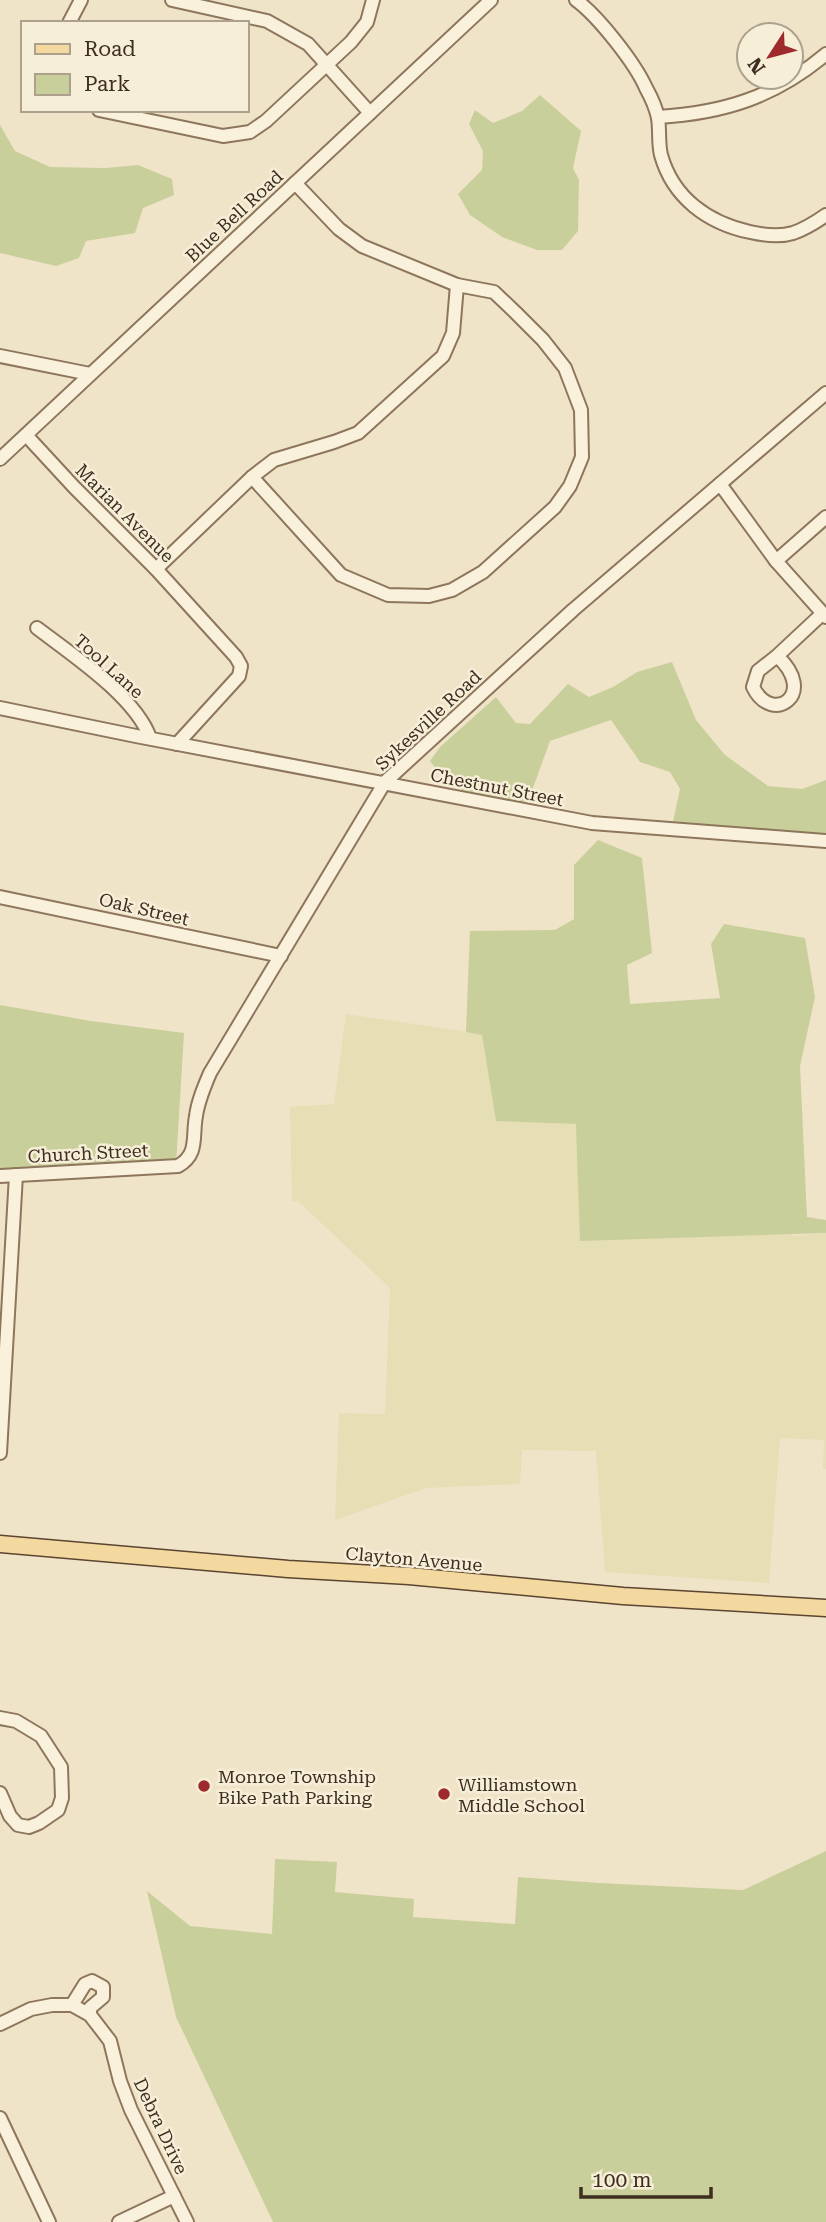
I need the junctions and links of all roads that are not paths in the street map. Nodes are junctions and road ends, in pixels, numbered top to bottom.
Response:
1 (81, 0) edge
2 (172, 0) edge
3 (373, 0) edge
4 (491, 0) edge
5 (578, 1) edge
6 (239, 7) edge
7 (70, 21) edge
8 (826, 54) edge
9 (327, 65) junction
10 (109, 112) edge
11 (370, 113) junction
12 (658, 117) junction
13 (295, 183) junction
14 (826, 215) edge
15 (457, 285) junction
16 (0, 356) edge
17 (90, 374) junction
18 (826, 393) edge
19 (26, 435) junction
20 (0, 459) edge
21 (252, 477) junction
22 (720, 484) junction
23 (826, 517) edge
24 (776, 561) junction
25 (156, 569) junction
26 (824, 615) edge
27 (37, 628) dead end
28 (777, 656) dead end
29 (0, 708) edge
30 (150, 738) junction
31 (177, 744) junction
32 (385, 782) junction
33 (826, 841) edge
34 (0, 897) edge
35 (281, 956) junction
36 (178, 1166) joint
37 (16, 1175) junction
38 (0, 1176) edge
39 (0, 1453) edge
40 (0, 1545) edge
41 (826, 1608) edge
42 (0, 1718) edge
43 (0, 1793) edge
44 (72, 2005) junction
45 (90, 2015) junction
46 (0, 2024) edge
47 (0, 2118) edge
48 (174, 2196) junction
49 (49, 2222) edge
50 (119, 2222) edge
51 (187, 2222) edge

1 - 7 street
2 - 6 street
3 - 9 street
4 - 11 street, Blue Bell Road
5 - 12 street
6 - 9 street
8 - 12 street
9 - 10 street
9 - 11 street
11 - 13 street, Blue Bell Road
12 - 14 street
13 - 15 street
13 - 17 street, Blue Bell Road
15 - 21 street
15 - 21 street
16 - 17 street
17 - 19 street, Blue Bell Road
18 - 22 street, Sykesville Road
19 - 20 street, Blue Bell Road
19 - 25 street, Marian Avenue
21 - 25 street
22 - 24 street
22 - 32 street, Sykesville Road
23 - 24 street
24 - 26 street
25 - 31 street, Marian Avenue
26 - 28 street
27 - 30 street, Tool Lane
29 - 30 street, Chestnut Street
30 - 31 street, Chestnut Street
31 - 32 street, Chestnut Street
32 - 33 street, Chestnut Street
32 - 35 street, Sykesville Road
34 - 35 street, Oak Street
35 - 36 street, Sykesville Road
36 - 37 street, Church Street
37 - 38 street, Church Street
37 - 39 street
40 - 41 main road, Clayton Avenue
42 - 43 street
44 - 45 street, Debra Drive
44 - 45 street
44 - 46 street
45 - 48 street, Debra Drive
47 - 49 street
48 - 50 street
48 - 51 street, Debra Drive

